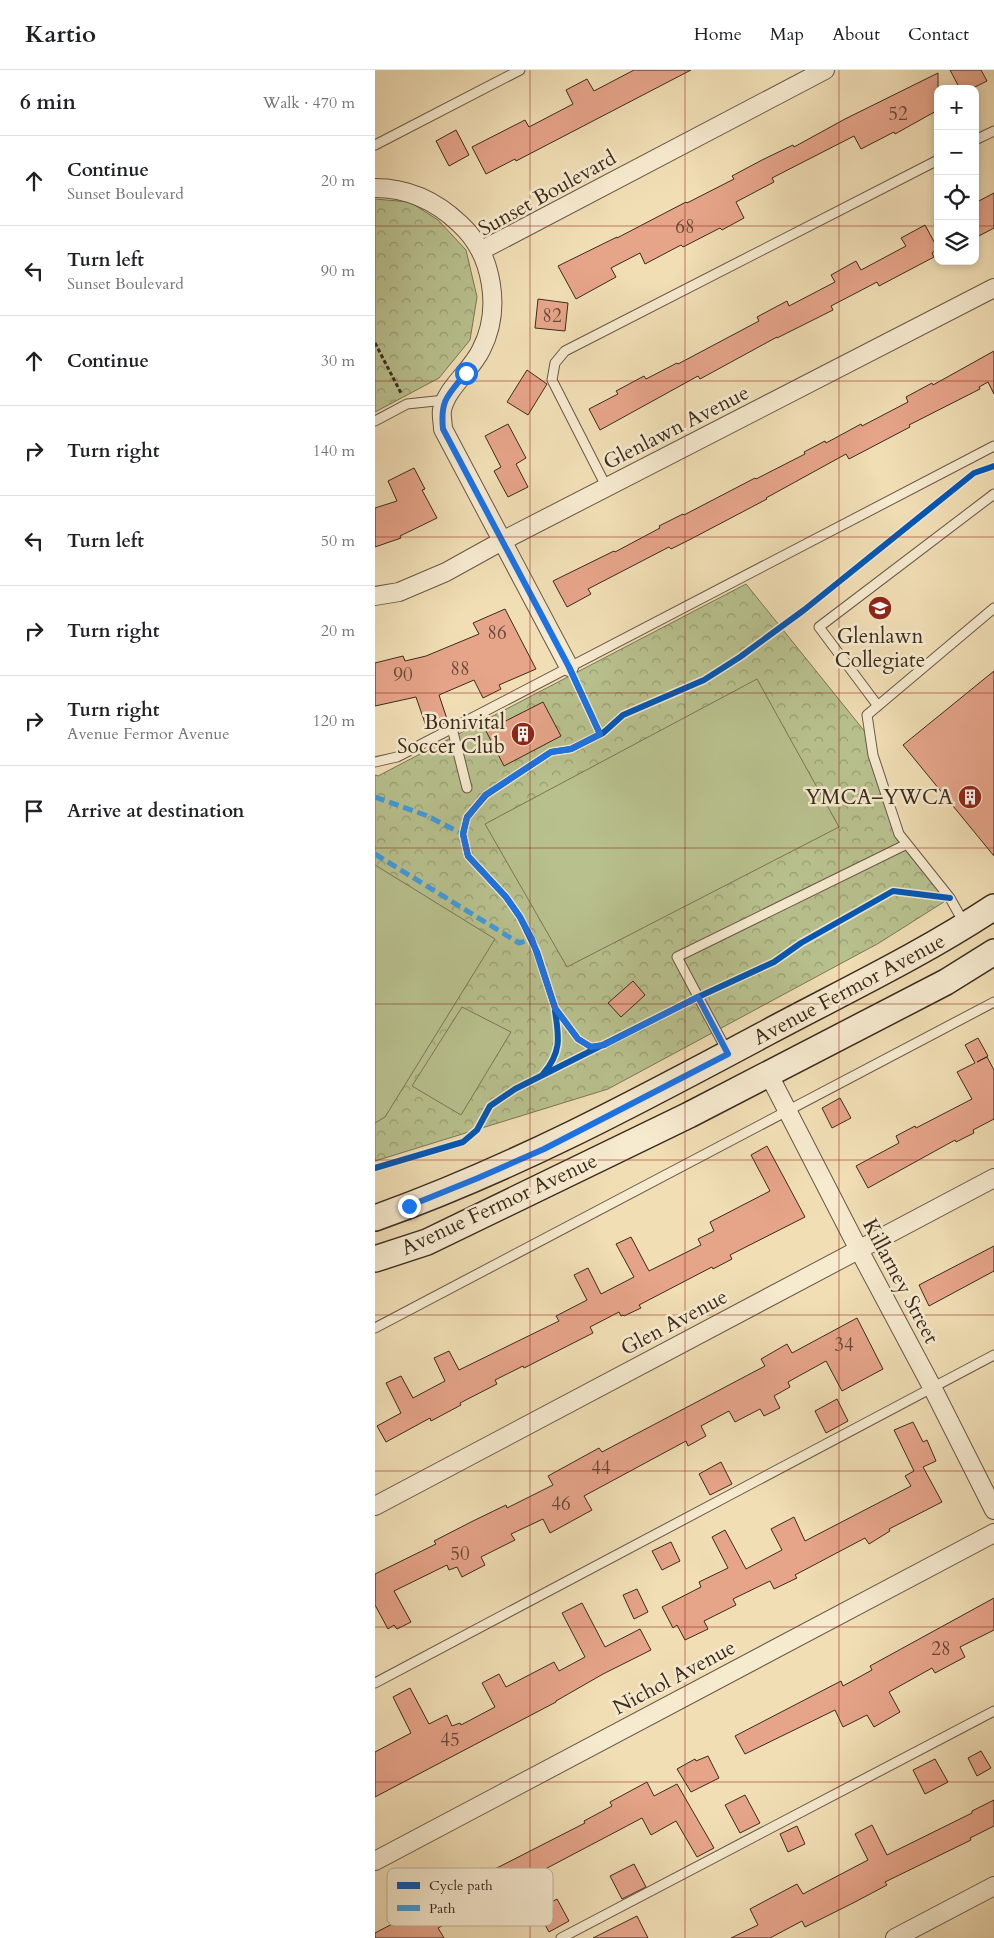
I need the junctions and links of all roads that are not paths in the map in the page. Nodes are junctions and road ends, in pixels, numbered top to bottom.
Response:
1 (520, 70) edge
2 (825, 70) edge
3 (994, 131) edge
4 (979, 138) edge
5 (375, 145) edge
6 (934, 162) edge
7 (375, 188) edge
8 (481, 250) junction
9 (994, 288) edge
10 (445, 400) junction
11 (375, 421) edge
12 (994, 446) edge
13 (607, 488) junction
14 (994, 494) edge
15 (502, 541) junction
16 (375, 596) edge
17 (994, 608) edge
18 (569, 667) junction
19 (878, 706) junction
20 (452, 728) junction
21 (375, 762) edge
22 (467, 788) dead end
23 (907, 844) junction
24 (994, 907) edge
25 (965, 926) junction
26 (994, 952) edge
27 (994, 1002) edge
28 (728, 1054) junction
29 (768, 1073) junction
30 (788, 1111) junction
31 (994, 1178) edge
32 (375, 1218) edge
33 (859, 1250) junction
34 (375, 1259) edge
35 (375, 1328) edge
36 (994, 1355) edge
37 (932, 1387) junction
38 (375, 1506) edge
39 (994, 1510) edge
40 (994, 1533) edge
41 (375, 1683) edge
42 (994, 1711) edge
43 (375, 1861) edge
44 (994, 1886) edge
45 (561, 1938) edge
46 (895, 1938) edge

1 - 5 lane
2 - 8 street, Sunset Boulevard
3 - 4 lane
6 - 13 lane
7 - 8 street
8 - 10 street, Sunset Boulevard
9 - 13 street, Glenlawn Avenue
10 - 11 lane
10 - 15 street
12 - 18 lane
13 - 15 street, Glenlawn Avenue
14 - 19 lane
15 - 16 street, Glenlawn Avenue
15 - 18 street
17 - 19 lane
18 - 20 lane
19 - 23 lane
20 - 21 lane
20 - 22 lane
23 - 25 lane
23 - 28 lane
24 - 25 main road, Avenue Fermor Avenue
25 - 28 main road, Avenue Fermor Avenue
26 - 29 main road, Avenue Fermor Avenue
27 - 30 lane
28 - 32 main road, Avenue Fermor Avenue
29 - 30 street, Killarney Street
29 - 34 main road, Avenue Fermor Avenue
30 - 33 street, Killarney Street
30 - 35 lane
31 - 33 street, Glen Avenue
33 - 37 street, Killarney Street
33 - 38 street, Glen Avenue
36 - 37 lane
37 - 39 street, Killarney Street
37 - 41 lane
40 - 43 street, Nichol Avenue
42 - 45 lane
44 - 46 street

